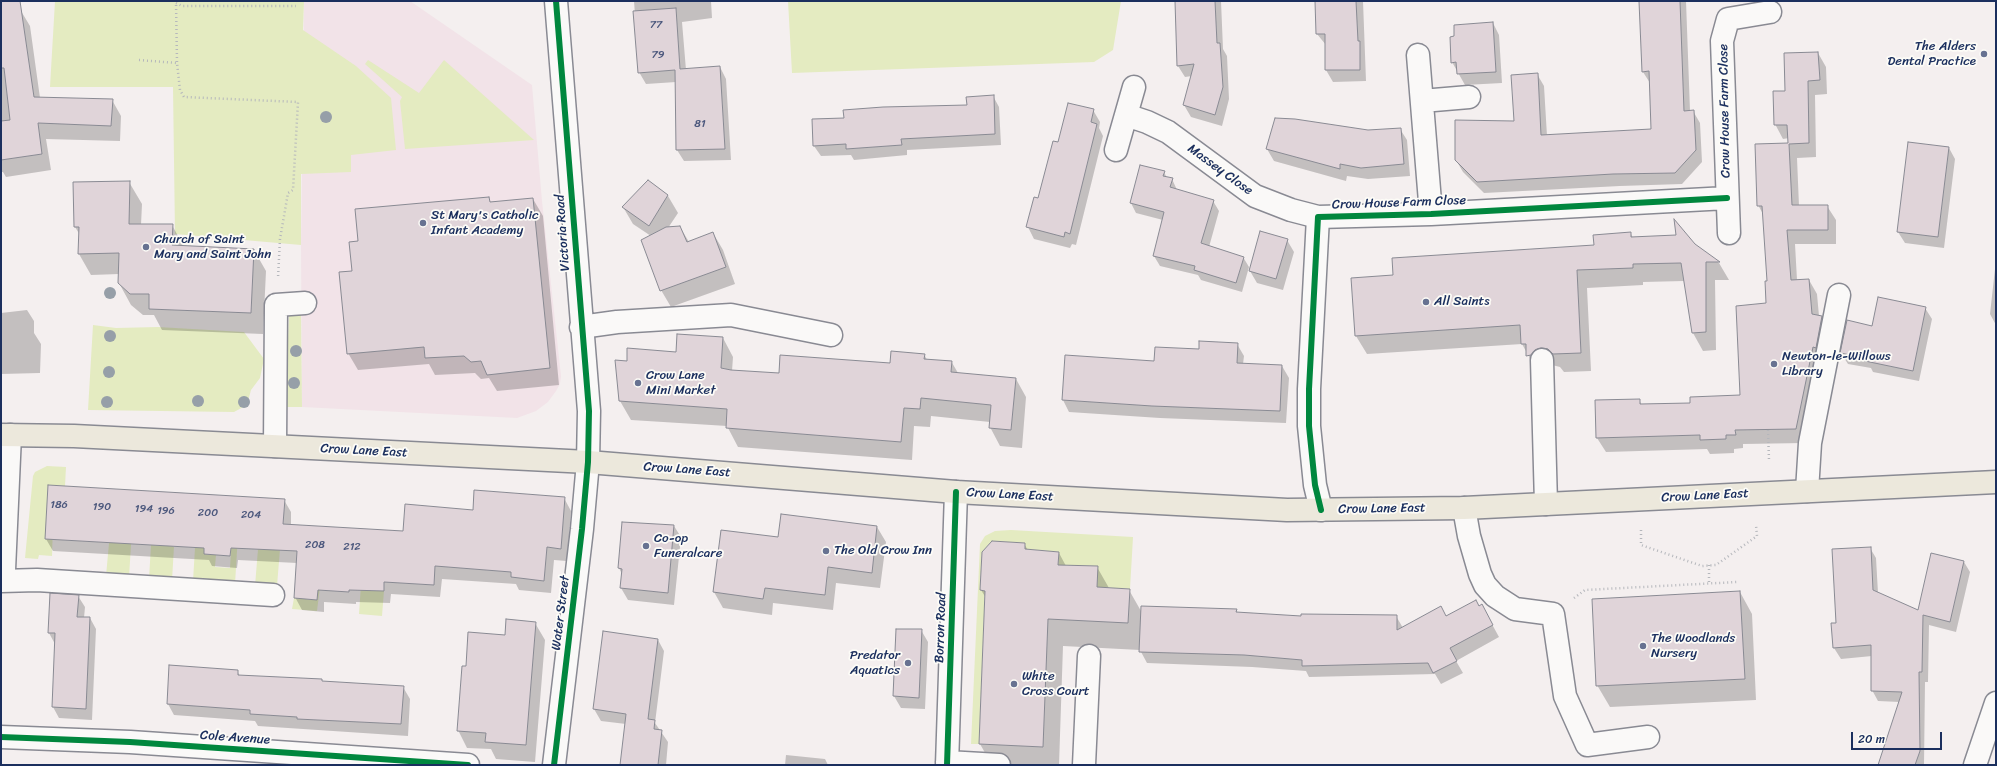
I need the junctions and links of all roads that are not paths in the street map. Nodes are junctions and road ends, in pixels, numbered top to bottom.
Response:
1 (556, 1) edge
2 (1770, 12) dead end
3 (1418, 55) dead end
4 (1134, 87) dead end
5 (1469, 97) dead end
6 (1422, 101) junction
7 (1126, 116) junction
8 (1116, 150) dead end
9 (1727, 198) junction
10 (1431, 214) junction
11 (1318, 217) junction
12 (1730, 233) dead end
13 (1839, 295) dead end
14 (305, 303) dead end
15 (581, 327) junction
16 (831, 335) dead end
17 (1542, 360) dead end
18 (6, 435) edge
19 (275, 446) junction
20 (588, 462) junction
21 (1996, 482) edge
22 (1807, 491) junction
23 (956, 492) junction
24 (1546, 504) junction
25 (1464, 508) junction
26 (1321, 510) junction
27 (1, 577) edge
28 (1, 581) edge
29 (274, 595) dead end
30 (1089, 656) dead end
31 (1996, 703) edge
32 (1, 737) edge
33 (1648, 737) dead end
34 (431, 764) edge
35 (947, 764) edge
36 (468, 765) edge
37 (554, 765) edge
38 (999, 765) edge
39 (1084, 765) edge
40 (1974, 765) edge

1 - 15 street, Victoria Road
2 - 9 street, Crow House Farm Close
3 - 6 street
4 - 7 street
5 - 6 street
6 - 10 street
7 - 8 street
7 - 11 street, Massey Close
9 - 10 street, Crow House Farm Close
9 - 12 street, Crow House Farm Close
10 - 11 street, Crow House Farm Close
11 - 26 street, Crow House Farm Close
13 - 22 street
14 - 19 street
15 - 16 street
15 - 20 street, Victoria Road
17 - 24 street
18 - 19 main road, Crow Lane East
18 - 27 street
19 - 20 main road, Crow Lane East
20 - 23 main road, Crow Lane East
20 - 37 street, Water Street
21 - 22 main road, Crow Lane East
22 - 24 main road, Crow Lane East
23 - 26 main road, Crow Lane East
23 - 35 street, Borron Road
24 - 25 main road, Crow Lane East
25 - 26 main road, Crow Lane East
25 - 33 street
28 - 29 street
30 - 39 street
31 - 40 street
32 - 34 street, Cole Avenue
34 - 36 street, Cole Avenue
35 - 38 street

